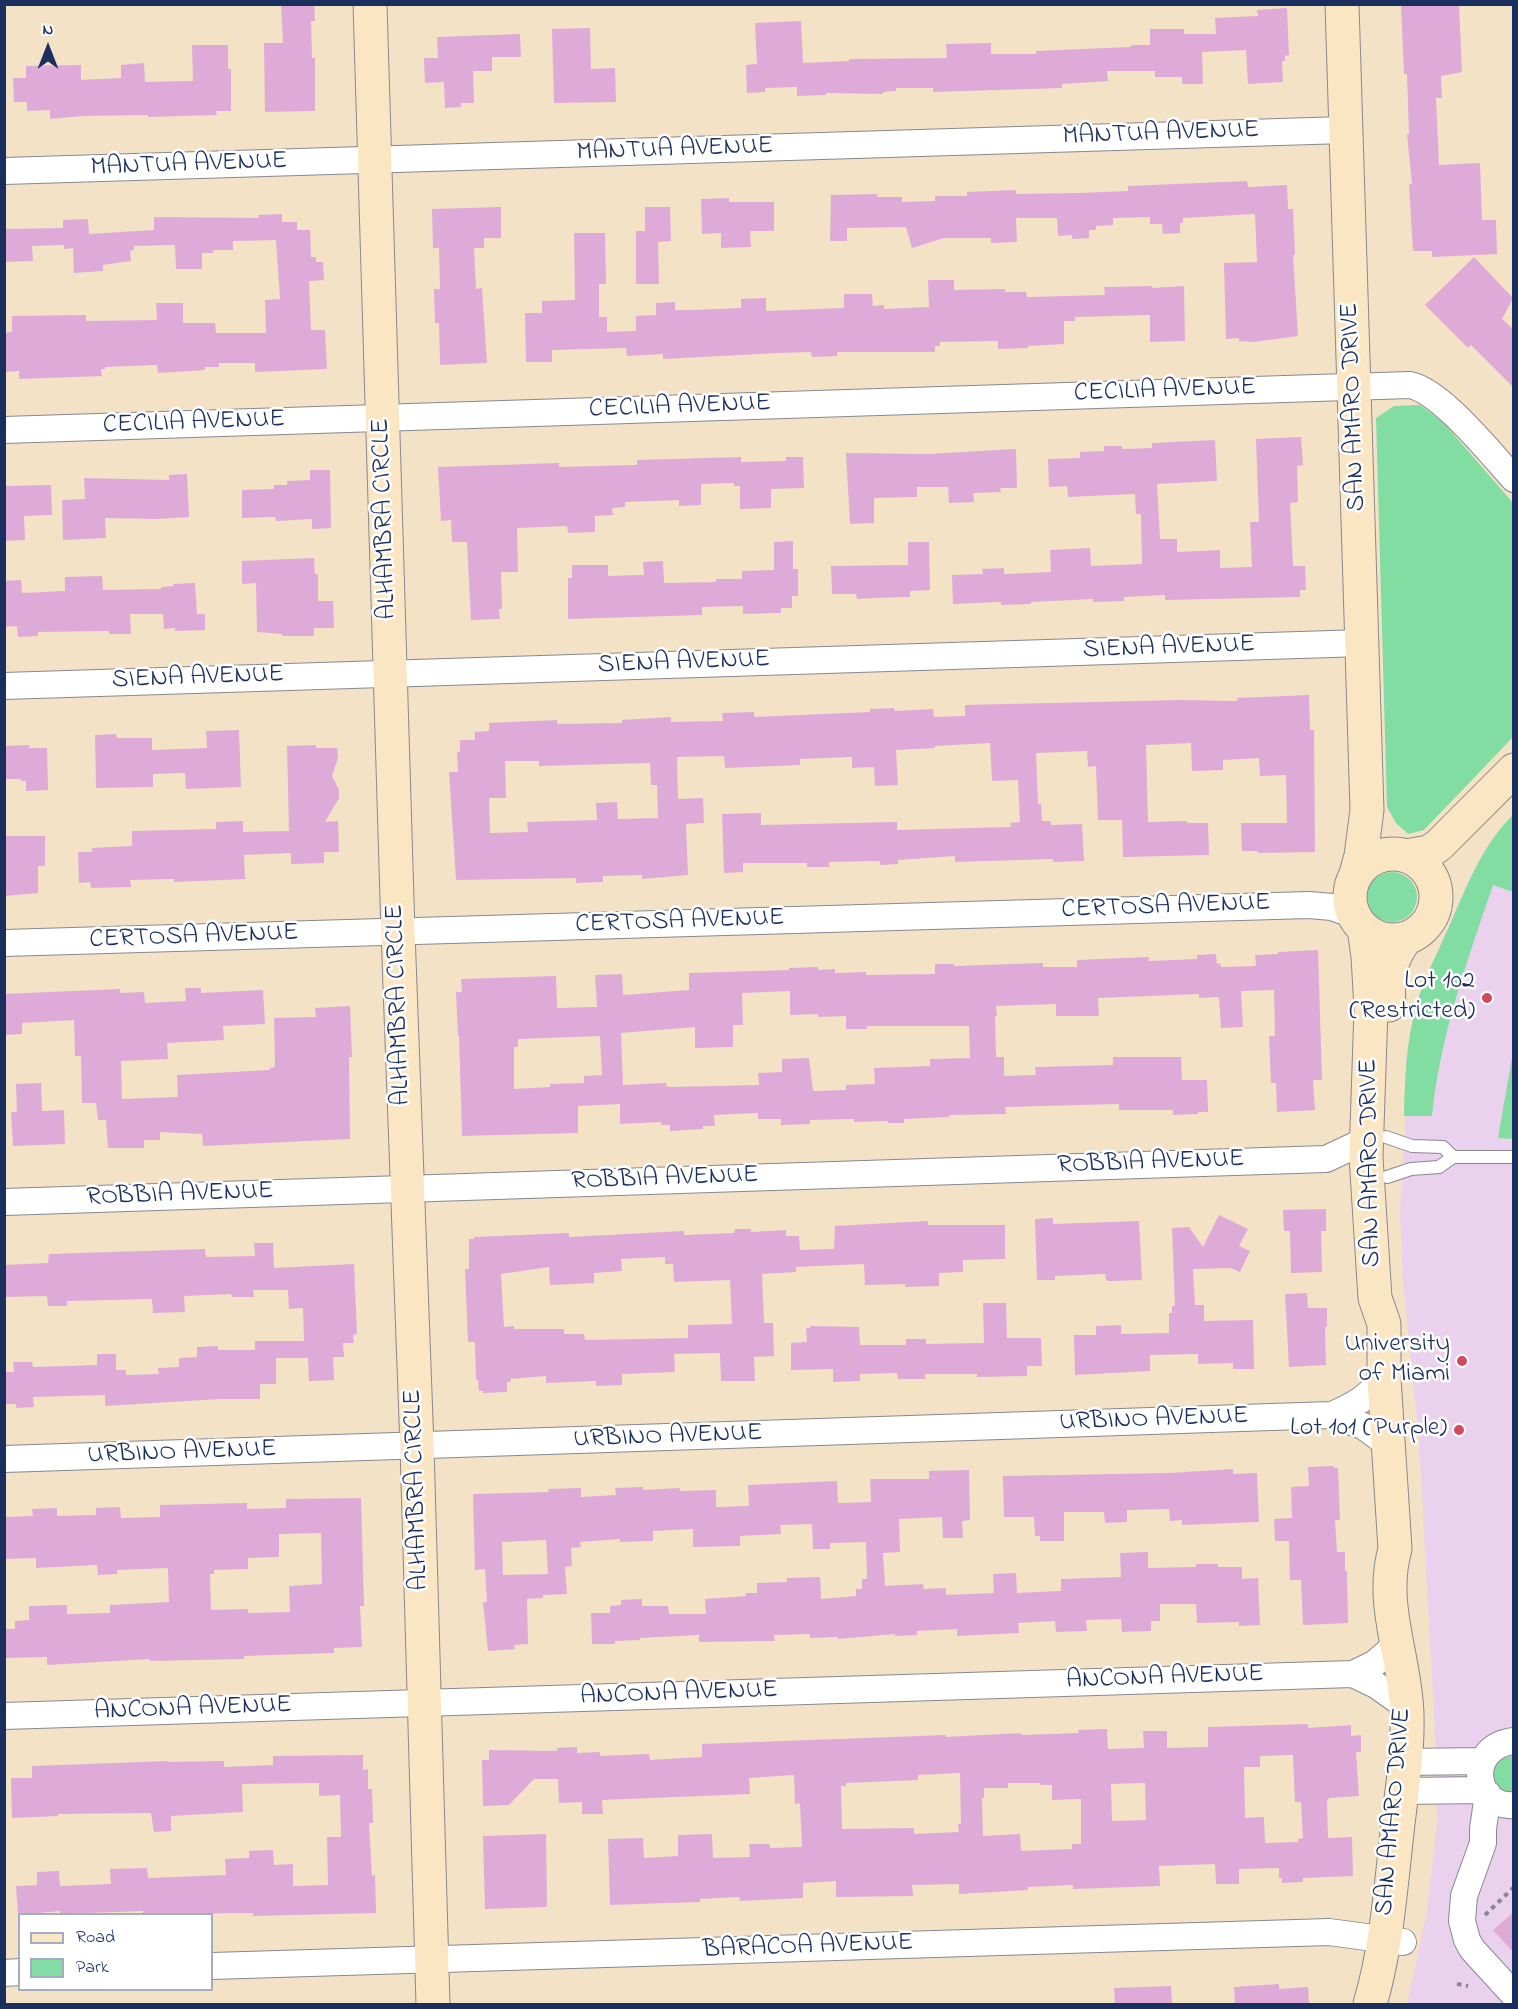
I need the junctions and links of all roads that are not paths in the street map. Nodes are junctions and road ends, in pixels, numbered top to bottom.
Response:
1 (370, 4) edge
2 (1342, 4) edge
3 (1346, 130) junction
4 (374, 160) junction
5 (4, 171) edge
6 (1354, 386) junction
7 (383, 417) junction
8 (4, 430) edge
9 (1514, 479) edge
10 (1363, 643) junction
11 (390, 673) junction
12 (4, 686) edge
13 (1514, 770) edge
14 (1514, 797) edge
15 (1367, 810) junction
16 (1399, 855) junction
17 (1355, 877) junction
18 (1435, 887) junction
19 (1359, 922) junction
20 (398, 932) junction
21 (1406, 938) junction
22 (4, 943) edge
23 (1377, 1149) junction
24 (1453, 1157) junction
25 (1514, 1157) edge
26 (407, 1188) junction
27 (4, 1202) edge
28 (1384, 1378) junction
29 (1332, 1415) junction
30 (1389, 1445) junction
31 (417, 1447) junction
32 (4, 1459) edge
33 (1395, 1549) junction
34 (1396, 1645) junction
35 (1353, 1674) junction
36 (425, 1703) junction
37 (1407, 1707) junction
38 (4, 1716) edge
39 (1514, 1741) edge
40 (1482, 1761) junction
41 (1412, 1777) junction
42 (1499, 1799) edge
43 (1393, 1940) junction
44 (432, 1959) junction
45 (213, 1966) edge
46 (1514, 1995) edge
47 (433, 2004) edge
48 (1370, 2004) edge
49 (1389, 2004) edge

1 - 4 street, ALHAMBRA CIRCLE
2 - 3 street, SAN AMARO DRIVE
3 - 4 street, MANTUA AVENUE
3 - 6 street, SAN AMARO DRIVE
4 - 5 street, MANTUA AVENUE
4 - 7 street, ALHAMBRA CIRCLE
6 - 7 street, CECILIA AVENUE
6 - 9 street, CECILIA AVENUE
6 - 10 street, SAN AMARO DRIVE
7 - 8 street, CECILIA AVENUE
7 - 11 street, ALHAMBRA CIRCLE
10 - 11 street, SIENA AVENUE
10 - 15 street, SAN AMARO DRIVE
11 - 12 street, SIENA AVENUE
11 - 20 street, ALHAMBRA CIRCLE
13 - 16 street
14 - 18 street
15 - 16 street, SAN AMARO DRIVE
15 - 17 street, SAN AMARO DRIVE
16 - 17 street
16 - 18 street
17 - 19 street
18 - 21 street
19 - 20 street, CERTOSA AVENUE
19 - 21 street
19 - 23 street, SAN AMARO DRIVE
20 - 22 street, CERTOSA AVENUE
20 - 26 street, ALHAMBRA CIRCLE
21 - 23 street, SAN AMARO DRIVE
23 - 24 lane
23 - 24 lane
23 - 26 street, ROBBIA AVENUE
23 - 28 street, SAN AMARO DRIVE
24 - 25 lane
26 - 27 street, ROBBIA AVENUE
26 - 31 street, ALHAMBRA CIRCLE
28 - 29 street, URBINO AVENUE
28 - 30 street, SAN AMARO DRIVE
29 - 30 street, URBINO AVENUE
29 - 31 street, URBINO AVENUE
30 - 33 street, SAN AMARO DRIVE
31 - 32 street, URBINO AVENUE
31 - 36 street, ALHAMBRA CIRCLE
33 - 34 street, SAN AMARO DRIVE
33 - 41 street, SAN AMARO DRIVE
34 - 35 street, ANCONA AVENUE
34 - 37 street, SAN AMARO DRIVE
35 - 36 street, ANCONA AVENUE
35 - 37 street, ANCONA AVENUE
36 - 38 street, ANCONA AVENUE
36 - 44 street, ALHAMBRA CIRCLE
37 - 41 street, SAN AMARO DRIVE
39 - 40 street
40 - 41 street
40 - 42 street
41 - 42 street
41 - 43 street, SAN AMARO DRIVE
42 - 46 street
43 - 44 street, BARACOA AVENUE
43 - 48 street, SAN AMARO DRIVE
43 - 49 street, SAN AMARO DRIVE
44 - 45 street, BARACOA AVENUE
44 - 47 street, ALHAMBRA CIRCLE

